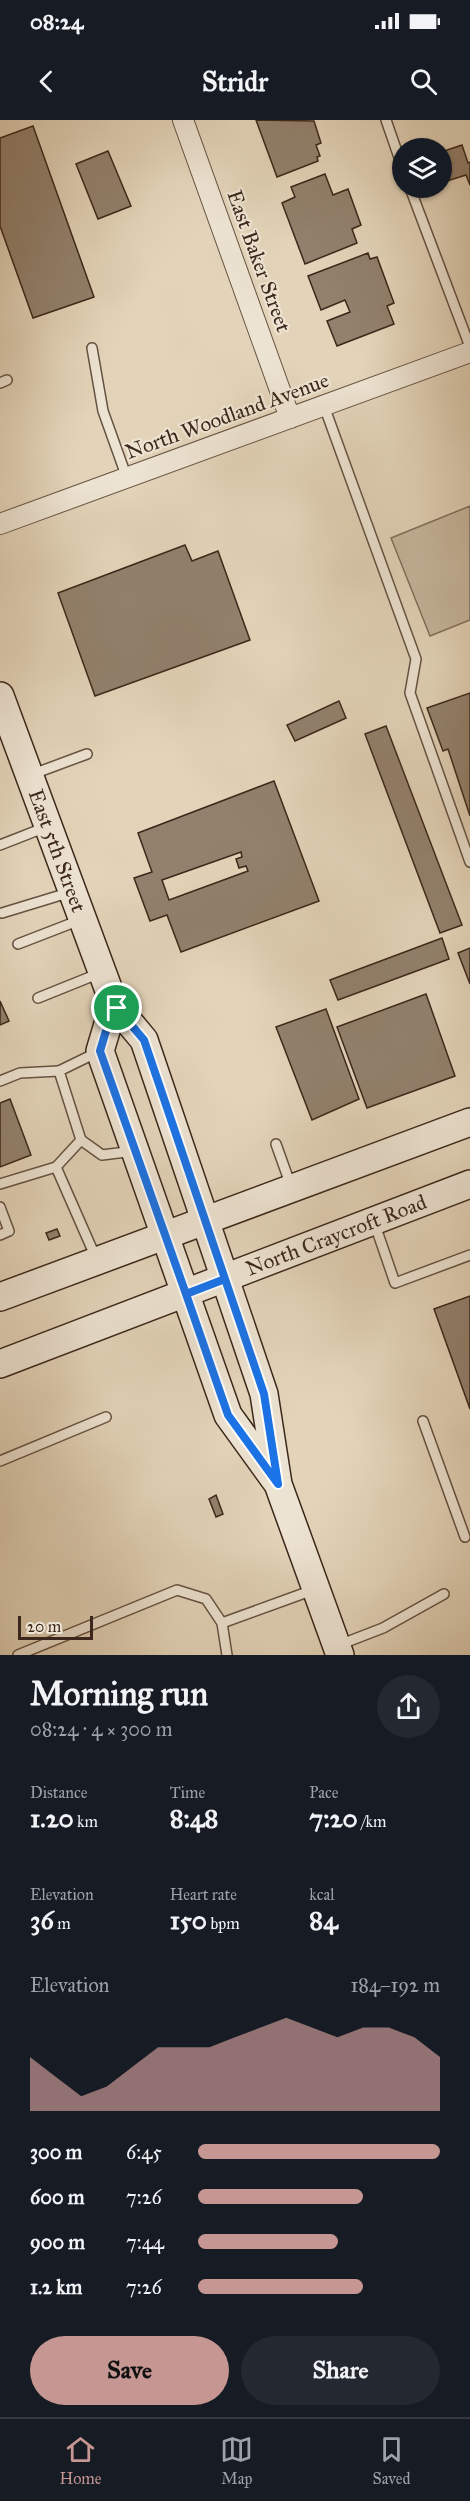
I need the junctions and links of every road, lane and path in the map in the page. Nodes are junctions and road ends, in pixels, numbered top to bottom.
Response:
1 (183, 120) edge
2 (386, 120) edge
3 (392, 138) edge
4 (414, 198) edge
5 (470, 347) edge
6 (92, 348) dead end
7 (470, 352) edge
8 (324, 406) junction
9 (290, 418) junction
10 (127, 478) junction
11 (0, 524) edge
12 (0, 696) edge
13 (87, 754) dead end
14 (29, 775) junction
15 (48, 826) junction
16 (0, 845) edge
17 (470, 862) edge
18 (72, 891) junction
19 (2, 913) dead end
20 (83, 919) junction
21 (18, 944) dead end
22 (102, 973) junction
23 (38, 998) dead end
24 (114, 1004) junction
25 (100, 1051) junction
26 (59, 1071) junction
27 (0, 1081) edge
28 (470, 1122) edge
29 (81, 1140) junction
30 (276, 1144) dead end
31 (135, 1151) junction
32 (56, 1167) junction
33 (0, 1184) edge
34 (470, 1184) edge
35 (292, 1188) junction
36 (0, 1207) edge
37 (373, 1220) junction
38 (205, 1221) junction
39 (0, 1235) edge
40 (165, 1236) junction
41 (470, 1255) edge
42 (98, 1261) junction
43 (225, 1279) junction
44 (186, 1294) junction
45 (0, 1297) edge
46 (0, 1364) edge
47 (106, 1417) dead end
48 (423, 1421) dead end
49 (0, 1461) edge
50 (278, 1484) junction
51 (465, 1537) dead end
52 (316, 1589) junction
53 (444, 1594) dead end
54 (222, 1623) junction
55 (339, 1650) edge
56 (18, 1655) edge
57 (227, 1655) edge

1 - 9 street, East Baker Street
2 - 3 lane
4 - 5 lane
6 - 10 lane
7 - 8 street, North Woodland Avenue
8 - 9 street, North Woodland Avenue
8 - 17 lane
9 - 10 street, North Woodland Avenue
10 - 11 street, North Woodland Avenue
12 - 14 street, East 5th Street
13 - 14 lane
14 - 15 street, East 5th Street
15 - 16 lane
15 - 18 street, East 5th Street
18 - 19 lane
18 - 20 street, East 5th Street
20 - 21 lane
20 - 22 street, East 5th Street
22 - 23 lane
22 - 24 street, East 5th Street
24 - 25 street
24 - 38 street, East 5th Street
25 - 26 lane
25 - 31 street, East 5th Street
26 - 27 lane
26 - 29 lane
28 - 35 street
29 - 31 lane
29 - 32 lane
30 - 35 lane
31 - 40 street, East 5th Street
32 - 33 lane
32 - 42 lane
34 - 37 street, North Craycroft Road
35 - 38 street
36 - 39 lane
37 - 41 lane
37 - 43 street, North Craycroft Road
38 - 40 street
38 - 43 street, East 5th Street
40 - 42 street
40 - 44 street, East 5th Street
42 - 45 street
43 - 44 street, North Craycroft Road
43 - 50 street, East 5th Street
44 - 46 street, North Craycroft Road
44 - 50 street, East 5th Street
47 - 49 lane
48 - 51 lane
50 - 52 street, East 5th Street
52 - 54 lane
52 - 55 street, East 5th Street
53 - 55 lane
54 - 56 lane
54 - 57 lane

